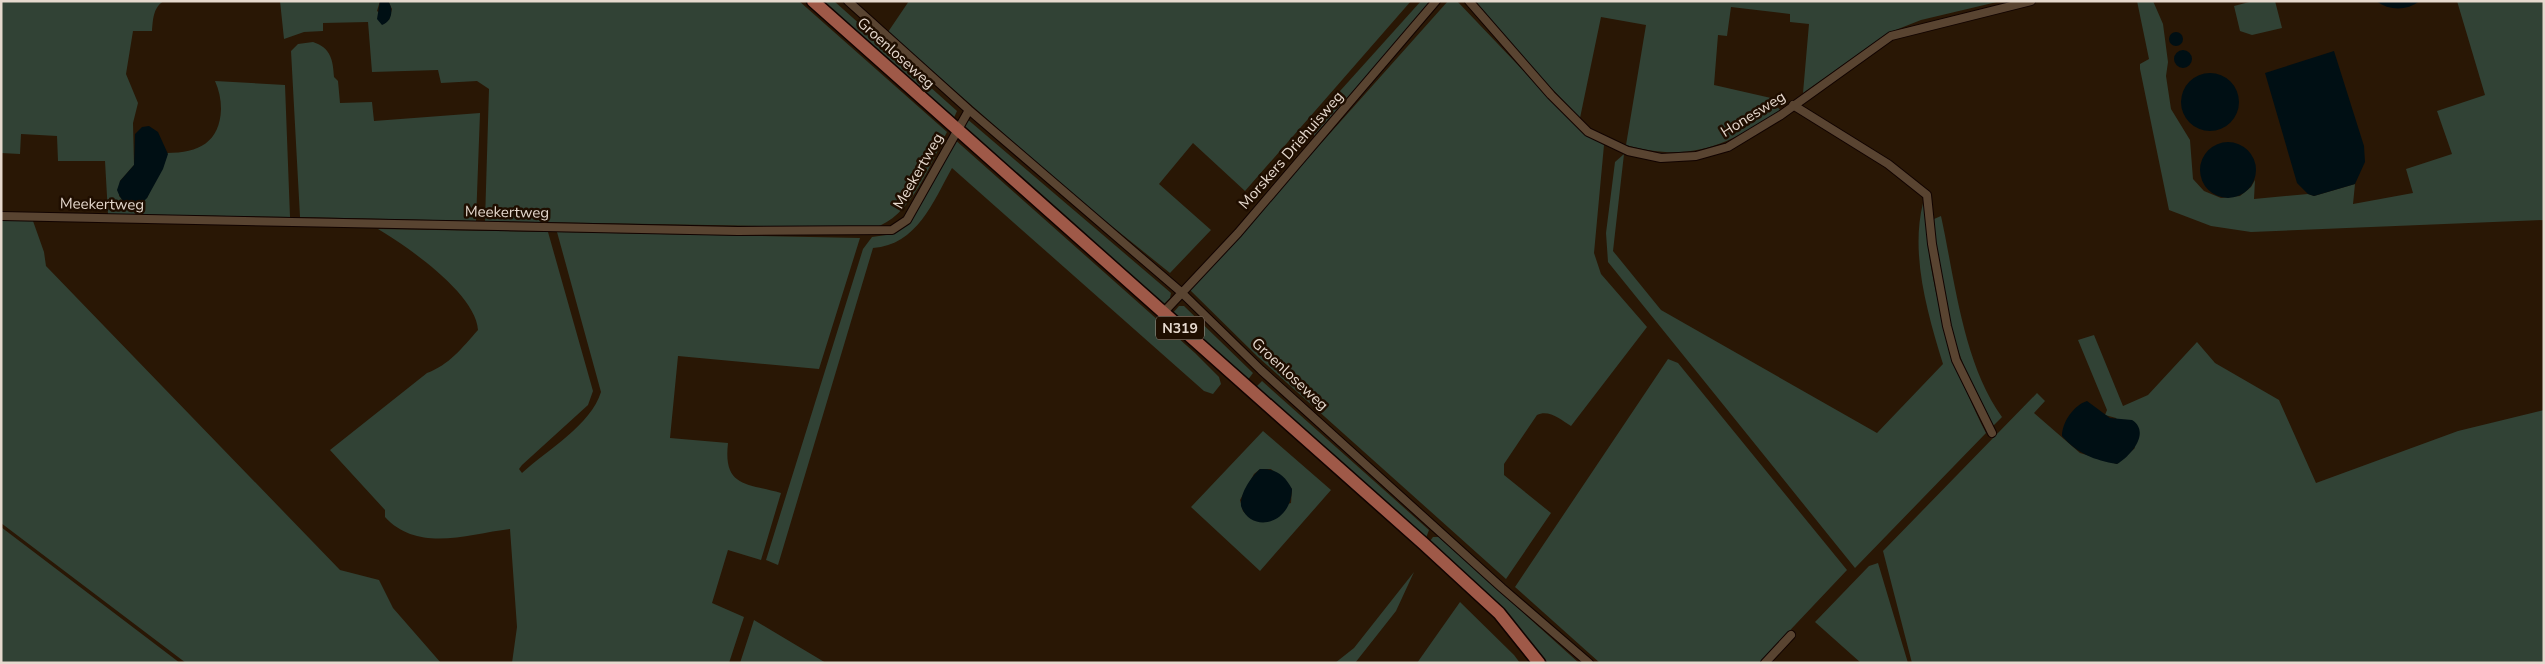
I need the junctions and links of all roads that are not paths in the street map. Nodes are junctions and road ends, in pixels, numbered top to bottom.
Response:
1 (813, 1) edge
2 (848, 1) edge
3 (1436, 1) edge
4 (1469, 1) edge
5 (2031, 1) edge
6 (1793, 105) junction
7 (969, 110) junction
8 (957, 130) junction
9 (1, 216) edge
10 (1182, 292) junction
11 (1163, 313) junction
12 (1992, 433) dead end
13 (1791, 635) dead end
14 (1539, 663) edge
15 (1589, 663) edge
16 (1764, 663) edge

1 - 8 main road, Groenloseweg / N319
2 - 7 street, Groenloseweg
3 - 10 street, Morskers Driehuisweg
4 - 6 street, Honesweg
5 - 6 street, Honesweg
6 - 12 street
7 - 8 street
7 - 10 street, Groenloseweg
8 - 9 street, Meekertweg
8 - 11 main road, Groenloseweg / N319
10 - 11 street, Morskers Driehuisweg
10 - 15 street, Groenloseweg
11 - 14 main road, Groenloseweg / N319
13 - 16 street

